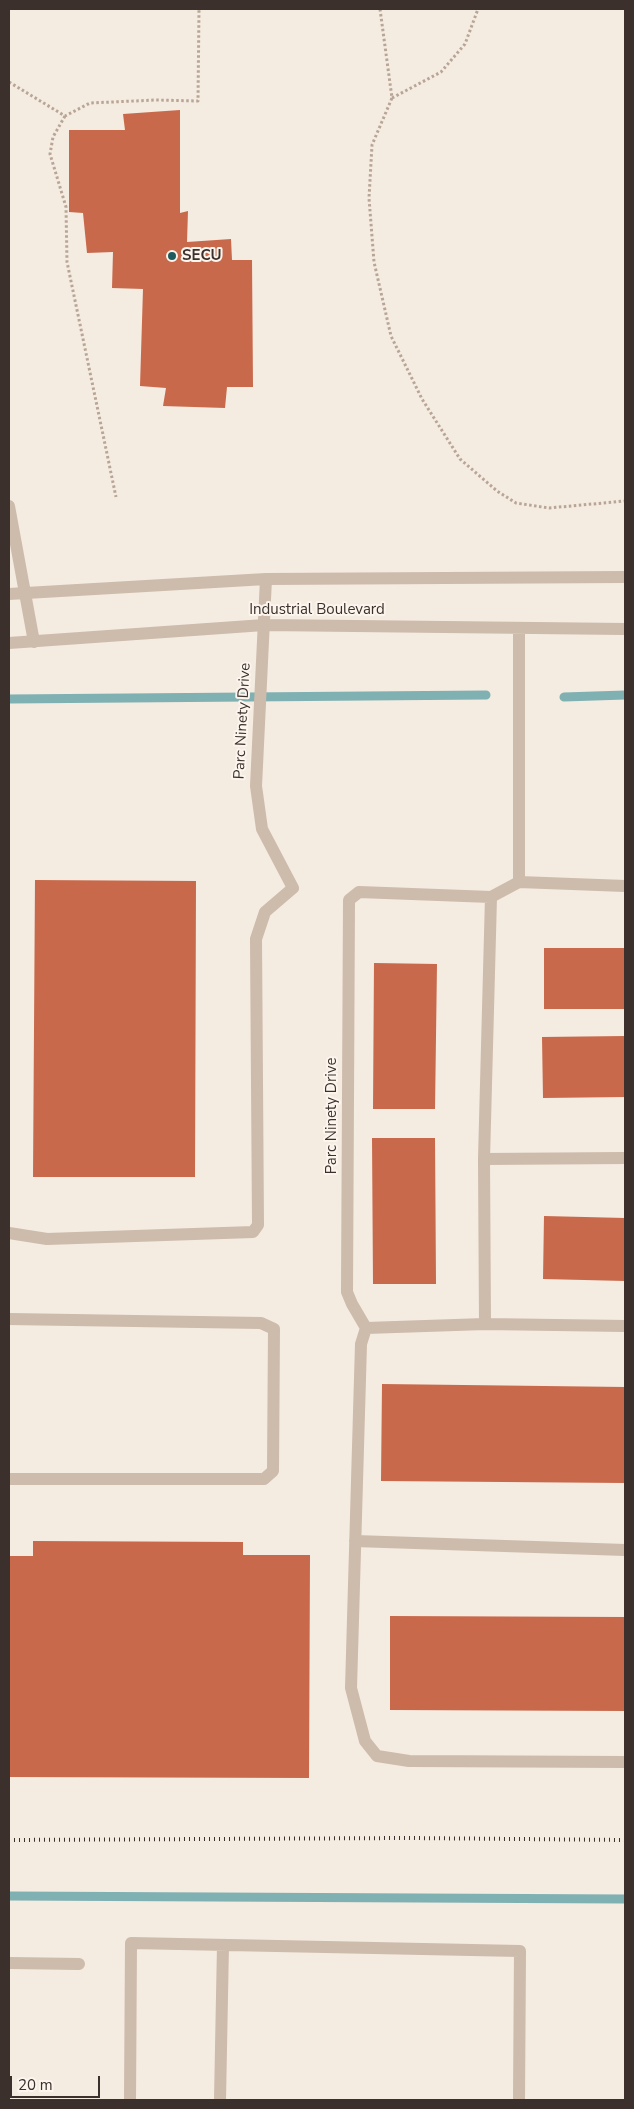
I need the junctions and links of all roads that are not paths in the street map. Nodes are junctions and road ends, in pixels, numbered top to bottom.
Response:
1 (9, 506) edge
2 (625, 577) edge
3 (266, 579) junction
4 (25, 593) junction
5 (9, 594) edge
6 (264, 624) junction
7 (519, 629) junction
8 (625, 629) edge
9 (9, 642) edge
10 (34, 642) junction
11 (519, 882) junction
12 (625, 886) edge
13 (492, 897) junction
14 (625, 1158) edge
15 (484, 1159) junction
16 (9, 1233) edge
17 (9, 1319) edge
18 (485, 1324) junction
19 (625, 1326) edge
20 (366, 1328) junction
21 (9, 1479) edge
22 (355, 1541) junction
23 (625, 1550) edge
24 (625, 1762) edge
25 (223, 1944) junction
26 (9, 1963) edge
27 (79, 1964) dead end
28 (130, 2100) edge
29 (220, 2100) edge
30 (519, 2100) edge

1 - 4 street
2 - 3 street, Industrial Boulevard
3 - 4 street, Industrial Boulevard
3 - 6 street, Parc Ninety Drive
4 - 5 street, Industrial Boulevard
4 - 10 street
6 - 7 street, Industrial Boulevard
6 - 10 street, Industrial Boulevard
6 - 16 street, Parc Ninety Drive
7 - 8 street, Industrial Boulevard
7 - 11 street
9 - 10 street, Industrial Boulevard
11 - 12 street
11 - 13 street
13 - 15 street
13 - 20 street, Parc Ninety Drive
14 - 15 street
15 - 18 street
17 - 21 street
18 - 19 street
18 - 20 street
20 - 22 street
22 - 23 street
22 - 24 street
25 - 28 street
25 - 29 street
25 - 30 street
26 - 27 street

